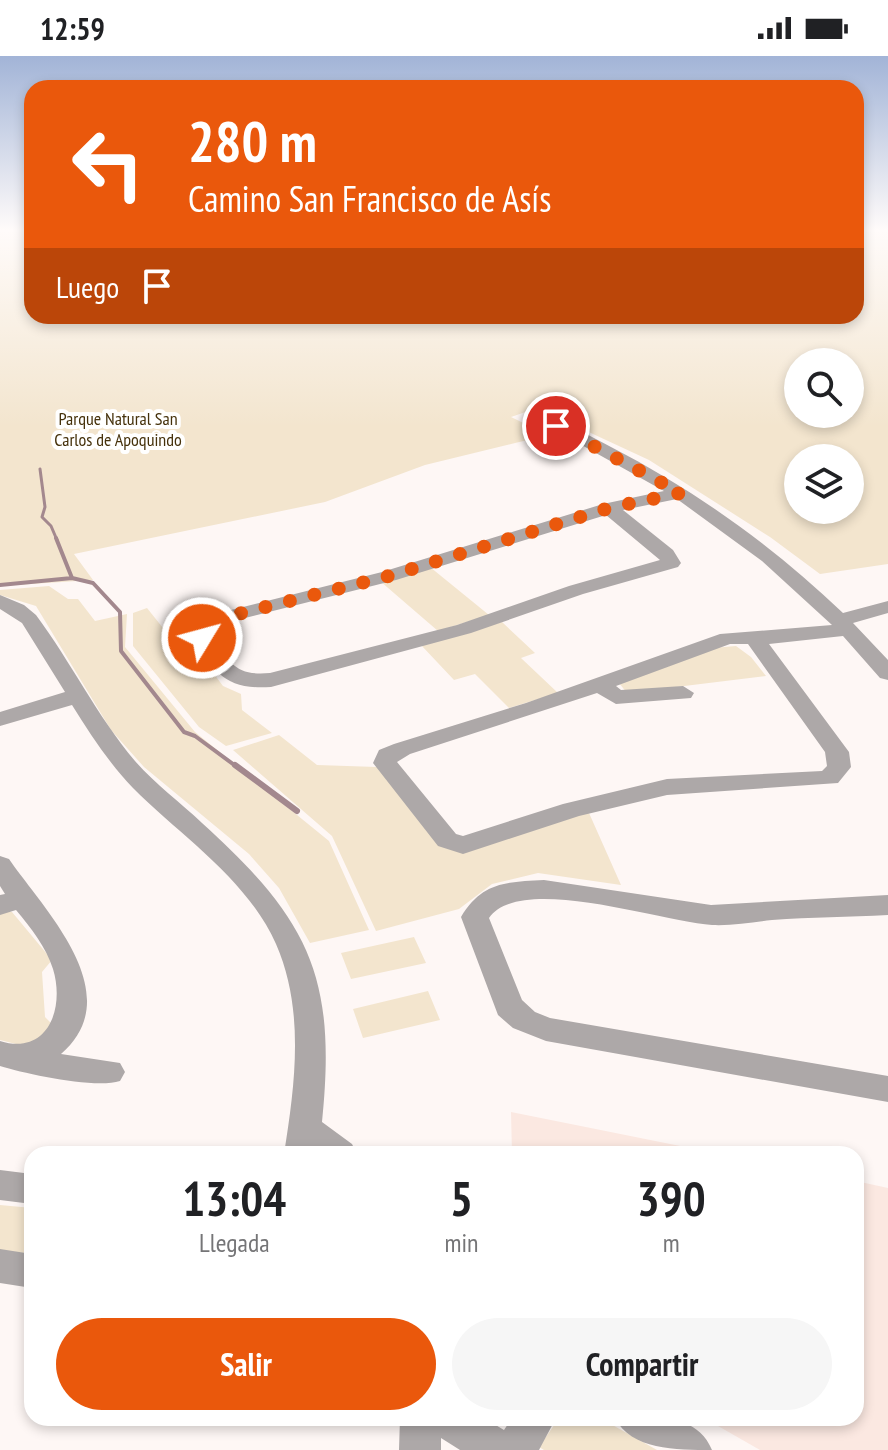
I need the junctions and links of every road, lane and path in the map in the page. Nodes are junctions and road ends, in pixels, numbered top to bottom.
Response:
1 (533, 416) dead end
2 (681, 493) junction
3 (609, 508) junction
4 (0, 601) edge
5 (888, 607) edge
6 (888, 621) edge
7 (850, 630) junction
8 (754, 638) junction
9 (888, 673) edge
10 (601, 685) junction
11 (683, 693) dead end
12 (77, 696) junction
13 (0, 719) edge
14 (0, 865) edge
15 (11, 902) edge
16 (888, 905) edge
17 (7, 1058) edge
18 (109, 1072) dead end
19 (888, 1089) edge
20 (303, 1141) edge
21 (0, 1185) edge
22 (24, 1188) edge
23 (0, 1266) edge
24 (24, 1270) edge
25 (420, 1426) edge
26 (531, 1426) edge
27 (649, 1426) edge
28 (455, 1432) edge
29 (420, 1450) edge
30 (499, 1450) edge
31 (515, 1450) edge
32 (691, 1450) edge

1 - 2 street
2 - 3 street
2 - 7 street
3 - 3 street
4 - 12 street
5 - 7 street
6 - 7 street
7 - 8 street
7 - 9 street
8 - 10 street
8 - 10 street
10 - 11 street
12 - 13 street
12 - 20 street
14 - 15 street
15 - 17 street
16 - 19 street
17 - 18 street
21 - 22 street
23 - 24 street
25 - 29 street
26 - 31 street
27 - 32 street
28 - 30 street

